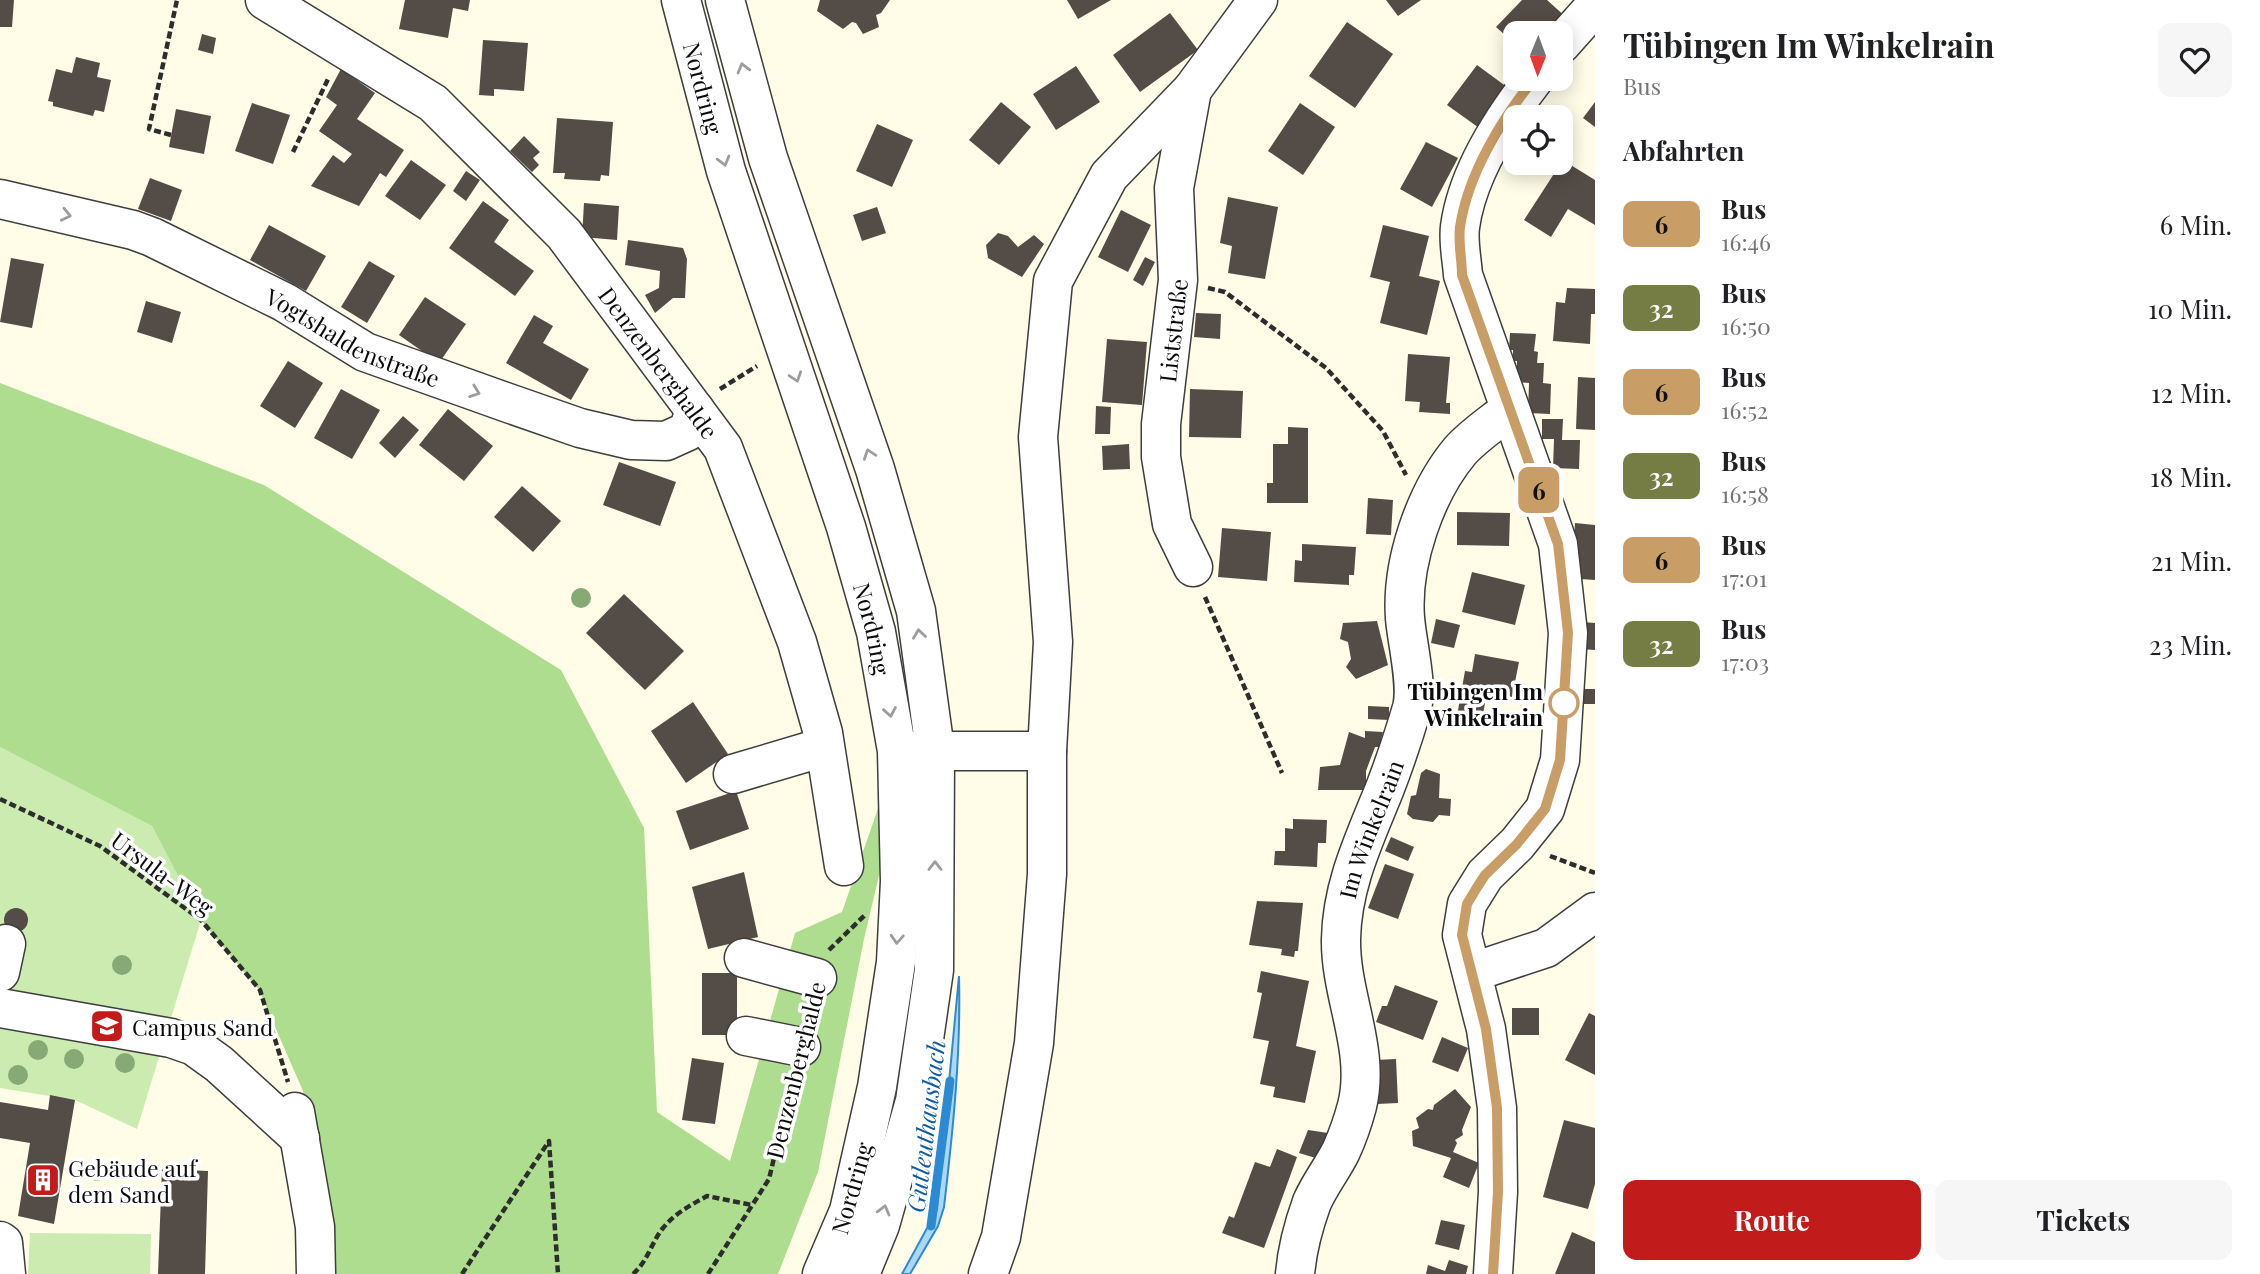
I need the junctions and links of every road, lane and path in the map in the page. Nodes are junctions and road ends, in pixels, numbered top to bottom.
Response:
1 (177, 0) edge
2 (265, 0) edge
3 (681, 0) edge
4 (725, 0) edge
5 (1258, 0) edge
6 (1595, 6) edge
7 (1573, 31) edge
8 (1192, 90) junction
9 (1524, 91) edge
10 (321, 94) dead end
11 (171, 135) dead end
12 (293, 152) dead end
13 (0, 199) edge
14 (1225, 292) dead end
15 (786, 348) junction
16 (694, 408) junction
17 (1508, 410) junction
18 (1431, 496) junction
19 (1192, 568) joint
20 (824, 747) junction
21 (935, 750) junction
22 (897, 751) junction
23 (1047, 751) junction
24 (1282, 773) dead end
25 (733, 774) dead end
26 (0, 799) edge
27 (1517, 844) junction
28 (844, 866) dead end
29 (1595, 873) edge
30 (900, 881) junction
31 (1595, 912) edge
32 (744, 958) dead end
33 (1473, 972) junction
34 (817, 978) joint
35 (0, 1008) edge
36 (746, 1036) dead end
37 (801, 1047) joint
38 (292, 1097) joint
39 (300, 1138) junction
40 (752, 1205) junction
41 (0, 1241) edge
42 (6, 1274) edge
43 (316, 1274) edge
44 (463, 1274) edge
45 (558, 1274) edge
46 (633, 1274) edge
47 (708, 1274) edge
48 (822, 1274) edge
49 (860, 1274) edge
50 (988, 1274) edge
51 (1295, 1274) edge
52 (1493, 1274) edge

1 - 11 path
2 - 16 street, Denzenberghalde
3 -> 15 street, Nordring
21 -> 4 street, Nordring
5 - 8 street, Liststraße
6 - 7 street
8 - 19 street, Liststraße
8 - 23 street, Liststraße
9 - 17 street
10 - 12 path
13 -> 16 street, Vogtshaldenstraße
14 - 18 path
15 - 16 path
15 -> 22 street, Nordring
16 - 20 street, Denzenberghalde
17 - 18 street, Im Winkelrain
17 - 27 street
18 - 51 street, Im Winkelrain
19 - 24 path
20 - 25 street
20 - 28 street, Denzenberghalde
21 - 22 street
21 - 23 street
49 -> 21 street, Nordring
22 - 30 street, Nordring
23 - 50 street
26 - 38 path, Ursula-Weg
27 - 29 path
27 - 33 street
30 - 34 path, Denzenberghalde
30 -> 48 street, Nordring
31 - 33 street
32 - 34 street
33 - 52 street
35 - 39 street
36 - 37 street
37 - 40 path, Denzenberghalde
38 - 39 street
39 - 43 street
40 - 46 path
40 - 47 path, Denzenberghalde
41 - 42 street
44 - 45 path

